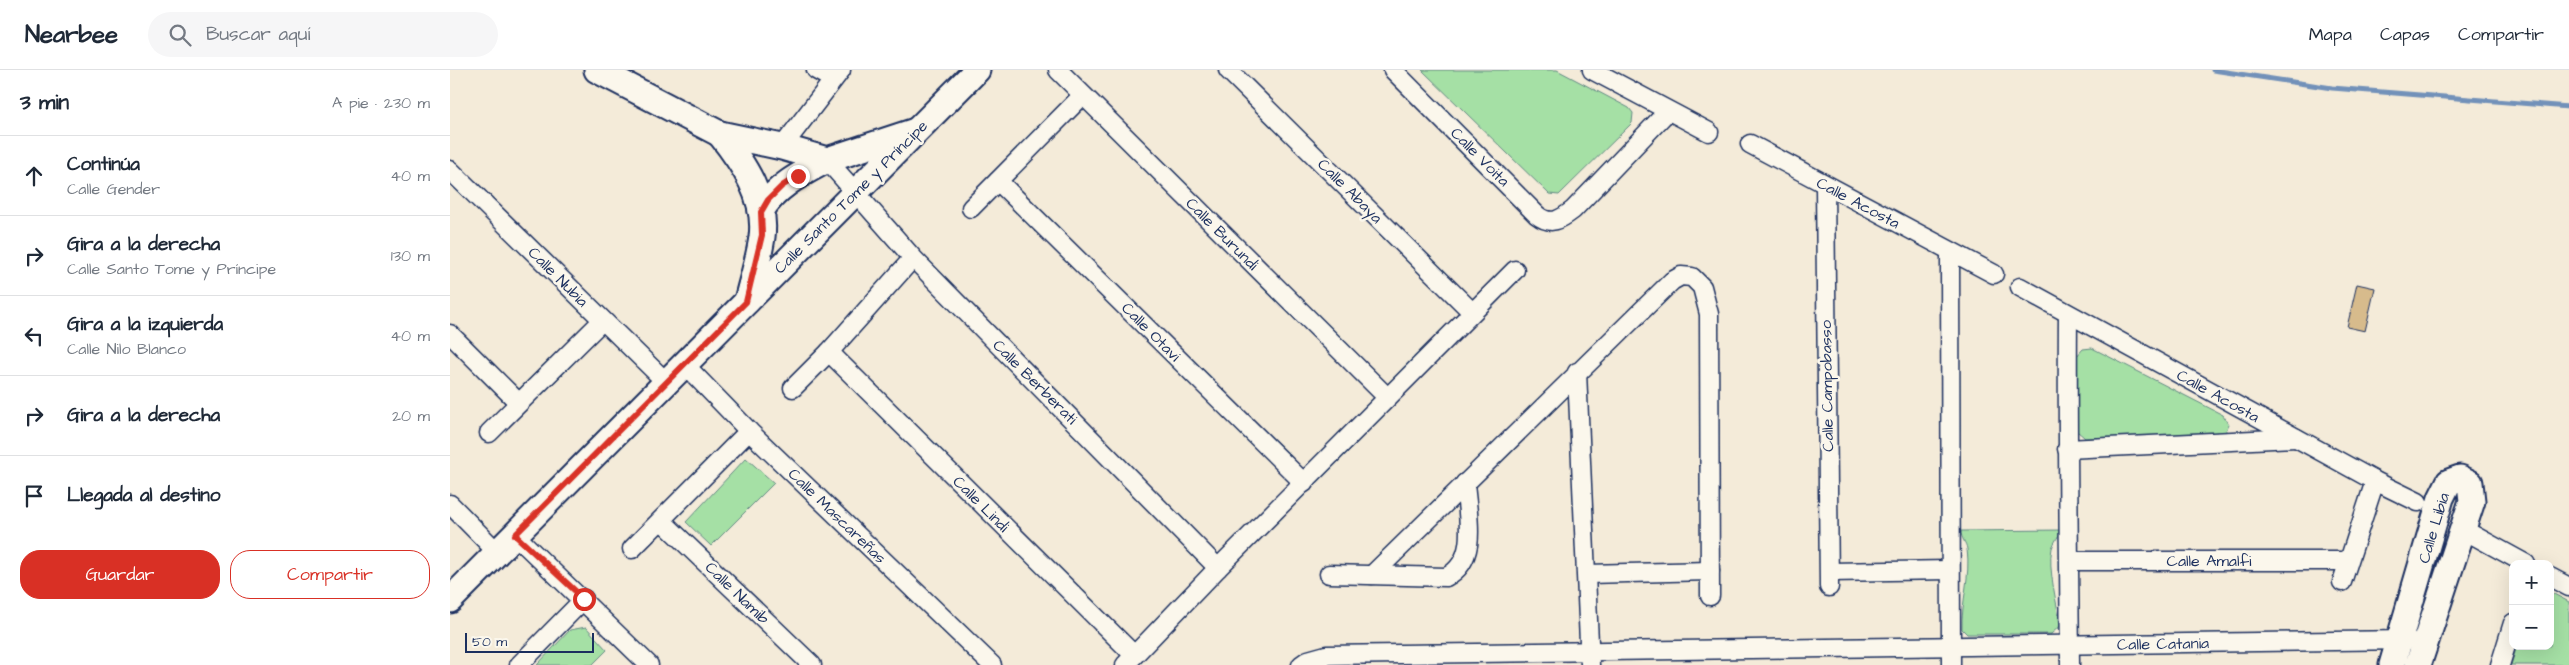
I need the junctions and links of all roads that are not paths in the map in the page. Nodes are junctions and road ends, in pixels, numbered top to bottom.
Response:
1 (597, 70) edge
2 (816, 70) edge
3 (977, 70) edge
4 (1058, 70) edge
5 (1228, 70) edge
6 (1393, 70) edge
7 (1592, 70) edge
8 (837, 74) edge
9 (1082, 96) junction
10 (1668, 111) junction
11 (918, 130) junction
12 (1709, 132) dead end
13 (720, 134) junction
14 (1750, 144) dead end
15 (782, 147) junction
16 (827, 160) junction
17 (450, 170) edge
18 (998, 181) junction
19 (1825, 185) junction
20 (857, 192) junction
21 (971, 208) dead end
22 (761, 223) junction
23 (800, 247) junction
24 (1950, 252) junction
25 (913, 258) junction
26 (1516, 270) dead end
27 (1994, 274) dead end
28 (2020, 287) dead end
29 (746, 302) junction
30 (1472, 312) junction
31 (2068, 314) junction
32 (602, 321) junction
33 (450, 334) edge
34 (829, 352) junction
35 (685, 365) junction
36 (1577, 372) junction
37 (666, 382) junction
38 (793, 388) dead end
39 (1387, 397) junction
40 (518, 402) junction
41 (749, 431) junction
42 (489, 433) dead end
43 (2296, 438) junction
44 (2067, 449) junction
45 (2375, 482) junction
46 (1304, 483) junction
47 (1465, 483) junction
48 (2418, 502) dead end
49 (450, 504) edge
50 (662, 521) junction
51 (2464, 530) junction
52 (515, 535) junction
53 (632, 549) dead end
54 (498, 553) junction
55 (2519, 560) edge
56 (2071, 561) junction
57 (2348, 561) junction
58 (1218, 568) junction
59 (1949, 570) junction
60 (1710, 571) junction
61 (1329, 574) dead end
62 (1587, 574) junction
63 (1372, 576) junction
64 (2554, 579) edge
65 (2342, 582) dead end
66 (2569, 587) edge
67 (1710, 596) dead end
68 (584, 599) junction
69 (450, 600) edge
70 (2509, 636) edge
71 (2400, 640) junction
72 (2426, 640) junction
73 (2070, 646) junction
74 (1952, 647) junction
75 (1590, 658) edge
76 (1472, 659) edge
77 (1129, 660) edge
78 (519, 665) edge
79 (649, 665) edge
80 (812, 665) edge
81 (992, 665) edge
82 (1301, 665) edge
83 (1951, 665) edge
84 (2070, 665) edge
85 (2392, 665) edge
86 (2418, 665) edge
87 (2500, 665) edge

1 - 13 street
2 - 8 street
3 - 11 street, Calle Santo Tome y Príncipe
4 - 9 street, Calle Burundi
5 - 30 street, Calle Abaya
6 - 10 street, Calle Voita
7 - 10 street
8 - 15 street
9 - 18 street
9 - 39 street, Calle Burundi
10 - 12 street
11 - 16 street
11 - 20 street, Calle Santo Tome y Príncipe
13 - 15 street
13 - 22 street
14 - 19 street, Calle Acosta
15 - 16 street
16 - 20 street, Calle Berberati
16 - 22 street
17 - 32 street, Calle Nubia
18 - 21 street
18 - 46 street, Calle Otavi
19 - 24 street, Calle Acosta
19 - 59 street, Calle Campobasso
20 - 23 street, Calle Santo Tome y Príncipe
20 - 25 street, Calle Berberati
22 - 23 street
22 - 29 street
23 - 29 street, Calle Santo Tome y Príncipe
24 - 27 street, Calle Acosta
24 - 59 street
25 - 34 street
25 - 58 street, Calle Berberati
26 - 30 street
28 - 31 street, Calle Acosta
29 - 35 street, Calle Santo Tome y Príncipe
30 - 39 street
31 - 43 street, Calle Acosta
31 - 44 street
32 - 37 street, Calle Nubia
32 - 40 street
33 - 40 street
34 - 38 street
34 - 77 street, Calle Lindi
35 - 37 street, Calle Santo Tome y Príncipe
35 - 41 street, Calle Mascareñas
36 - 47 street
36 - 60 street
36 - 62 street
37 - 52 street, Calle Santo Tome y Príncipe
39 - 46 street
40 - 42 street
41 - 50 street
41 - 81 street, Calle Mascareñas
43 - 44 street
43 - 45 street, Calle Acosta
44 - 56 street
45 - 48 street, Calle Acosta
45 - 57 street
46 - 58 street
47 - 63 street
47 - 63 street
49 - 54 street
50 - 53 street
50 - 80 street, Calle Namib
51 - 55 street
51 - 71 street, Calle Libia
51 - 72 street, Calle Libia
52 - 54 street, Calle Santo Tome y Príncipe
52 - 68 street
54 - 69 street, Calle Santo Tome y Príncipe
56 - 57 street, Calle Amalfi
56 - 73 street
57 - 65 street
58 - 77 street
59 - 74 street
60 - 62 street
60 - 67 street
61 - 63 street
62 - 75 street
64 - 66 street
68 - 78 street
68 - 79 street
70 - 87 street
71 - 72 street, Calle Catania
71 - 73 street, Calle Catania
71 - 85 street, Calle Libia
72 - 86 street, Calle Libia
73 - 74 street, Calle Catania
73 - 84 street
74 - 75 street, Calle Catania
74 - 83 street
75 - 76 street, Calle Catania
76 - 82 street, Calle Catania

